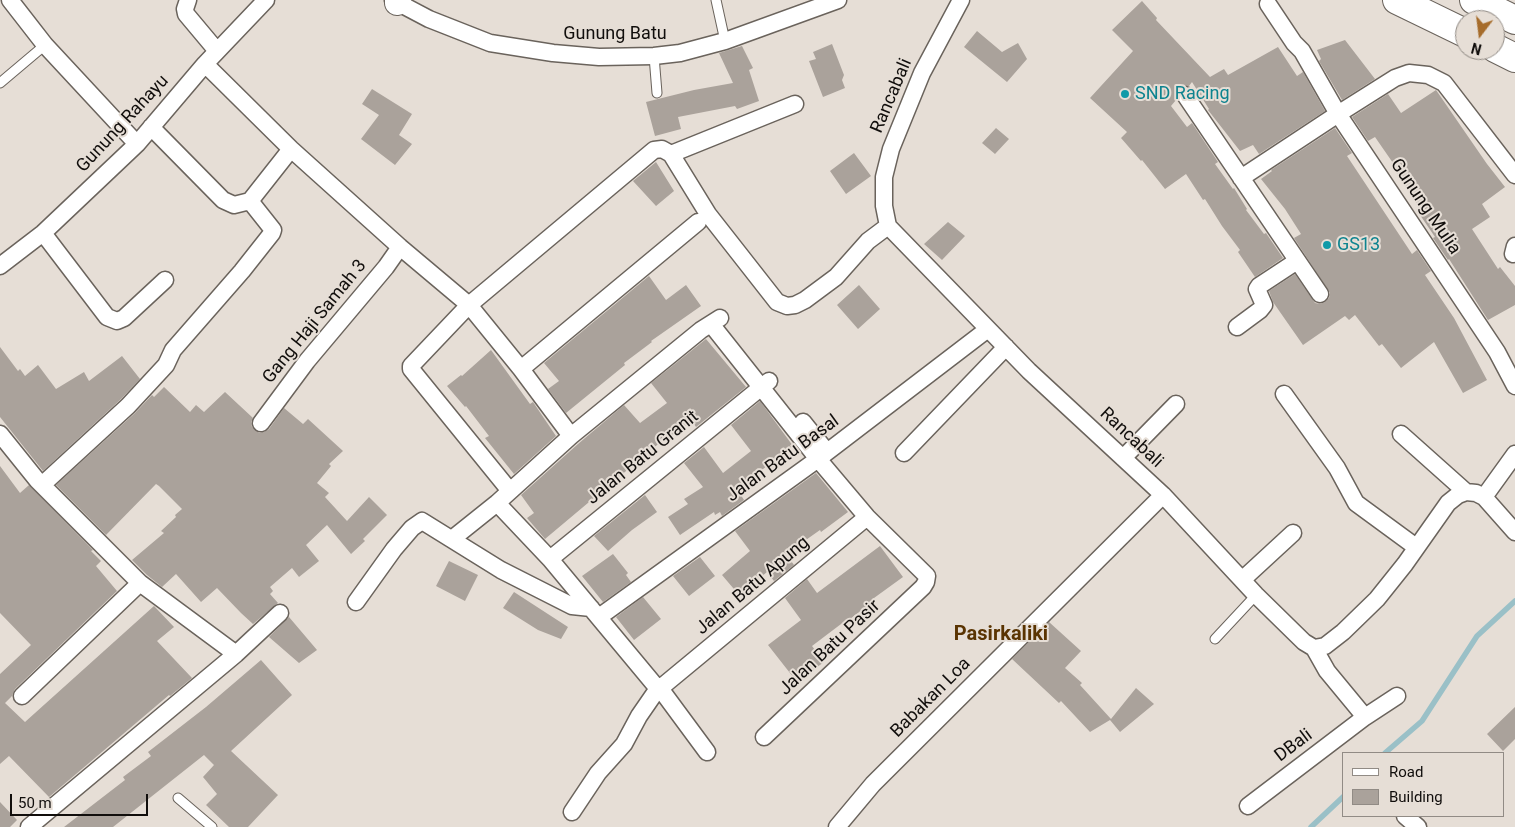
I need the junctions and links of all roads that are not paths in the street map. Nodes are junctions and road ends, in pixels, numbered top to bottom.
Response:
1 (10, 0) edge
2 (188, 0) edge
3 (266, 0) edge
4 (716, 0) edge
5 (838, 0) edge
6 (961, 0) edge
7 (1398, 0) edge
8 (1474, 0) edge
9 (397, 1) edge
10 (1264, 2) edge
11 (1515, 20) edge
12 (1455, 28) edge
13 (725, 41) junction
14 (45, 45) junction
15 (217, 51) junction
16 (654, 56) junction
17 (205, 64) junction
18 (0, 84) edge
19 (657, 93) dead end
20 (1185, 95) dead end
21 (795, 104) dead end
22 (1338, 114) junction
23 (151, 128) junction
24 (137, 144) junction
25 (291, 148) junction
26 (671, 154) junction
27 (1515, 175) edge
28 (1241, 178) junction
29 (250, 201) junction
30 (698, 222) dead end
31 (888, 226) junction
32 (43, 233) junction
33 (400, 247) junction
34 (1297, 261) junction
35 (0, 266) edge
36 (165, 280) dead end
37 (1320, 294) dead end
38 (469, 305) junction
39 (1237, 327) dead end
40 (988, 329) junction
41 (1006, 348) junction
42 (521, 369) junction
43 (766, 384) junction
44 (1515, 386) edge
45 (1284, 394) dead end
46 (1176, 404) dead end
47 (260, 423) dead end
48 (0, 434) edge
49 (1400, 434) dead end
50 (572, 436) junction
51 (904, 454) dead end
52 (1515, 454) edge
53 (822, 456) junction
54 (1123, 458) junction
55 (42, 485) junction
56 (510, 491) junction
57 (1466, 492) junction
58 (1163, 495) junction
59 (1484, 497) junction
60 (496, 503) junction
61 (867, 517) junction
62 (1515, 532) edge
63 (1293, 533) dead end
64 (452, 539) junction
65 (1416, 547) junction
66 (550, 559) junction
67 (1242, 580) junction
68 (140, 583) junction
69 (1256, 595) junction
70 (356, 602) dead end
71 (280, 613) dead end
72 (595, 613) junction
73 (1215, 639) dead end
74 (1314, 648) junction
75 (236, 654) junction
76 (662, 686) junction
77 (22, 696) dead end
78 (1397, 696) dead end
79 (1365, 717) junction
80 (764, 737) dead end
81 (707, 752) dead end
82 (178, 798) dead end
83 (1248, 806) dead end
84 (572, 812) dead end
85 (1410, 819) edge
86 (29, 827) edge
87 (212, 827) edge
88 (837, 827) edge
89 (1394, 827) edge

1 - 14 street
2 - 15 street
3 - 15 street, Gunung Rahayu
4 - 13 lane
5 - 13 street, Gunung Batu
6 - 31 street, Rancabali
7 - 12 highway
8 - 11 highway
9 - 16 street, Gunung Batu
10 - 22 street, Gunung Mulia
13 - 16 street, Gunung Batu
14 - 18 lane
14 - 24 street
15 - 17 street, Gunung Rahayu
16 - 19 lane
17 - 23 street, Gunung Rahayu
17 - 25 street
20 - 28 street
21 - 26 street
22 - 27 street
22 - 28 street
22 - 44 street, Gunung Mulia
23 - 24 street, Gunung Rahayu
23 - 29 street
24 - 32 street, Gunung Rahayu
25 - 29 street
25 - 33 street
26 - 31 street
26 - 38 street
28 - 34 street
29 - 55 street
30 - 42 street
31 - 40 street, Rancabali
32 - 35 street, Gunung Rahayu
32 - 36 street
33 - 38 street
33 - 47 street, Gang Haji Samah 3
34 - 37 street
34 - 39 street
38 - 42 street
38 - 56 street
40 - 41 street, Rancabali
40 - 53 street, Jalan Batu Basal
41 - 51 street
41 - 54 street, Rancabali
42 - 50 street
43 - 50 street
43 - 53 street
43 - 66 street, Jalan Batu Granit
45 - 65 street
46 - 54 street
48 - 55 street
49 - 57 street
50 - 56 street
52 - 59 street
53 - 61 street
53 - 72 street, Jalan Batu Basal
54 - 58 street, Rancabali
55 - 68 street
56 - 60 street
57 - 59 street
57 - 65 street
58 - 67 street, Rancabali
58 - 88 street, Babakan Loa
59 - 62 street
60 - 64 street
60 - 66 street
61 - 76 street, Jalan Batu Apung
61 - 80 street, Jalan Batu Pasir
63 - 67 street
64 - 70 street
64 - 72 street
65 - 74 street
66 - 72 street
67 - 69 street, Rancabali
68 - 75 street
68 - 77 street
69 - 73 lane
69 - 74 street, Rancabali
71 - 75 street
72 - 76 street
74 - 79 street
75 - 86 street
76 - 81 street
76 - 84 street, Jalan Batu Apung
78 - 79 street, DBali
79 - 83 street, DBali
82 - 87 lane
85 - 89 street

